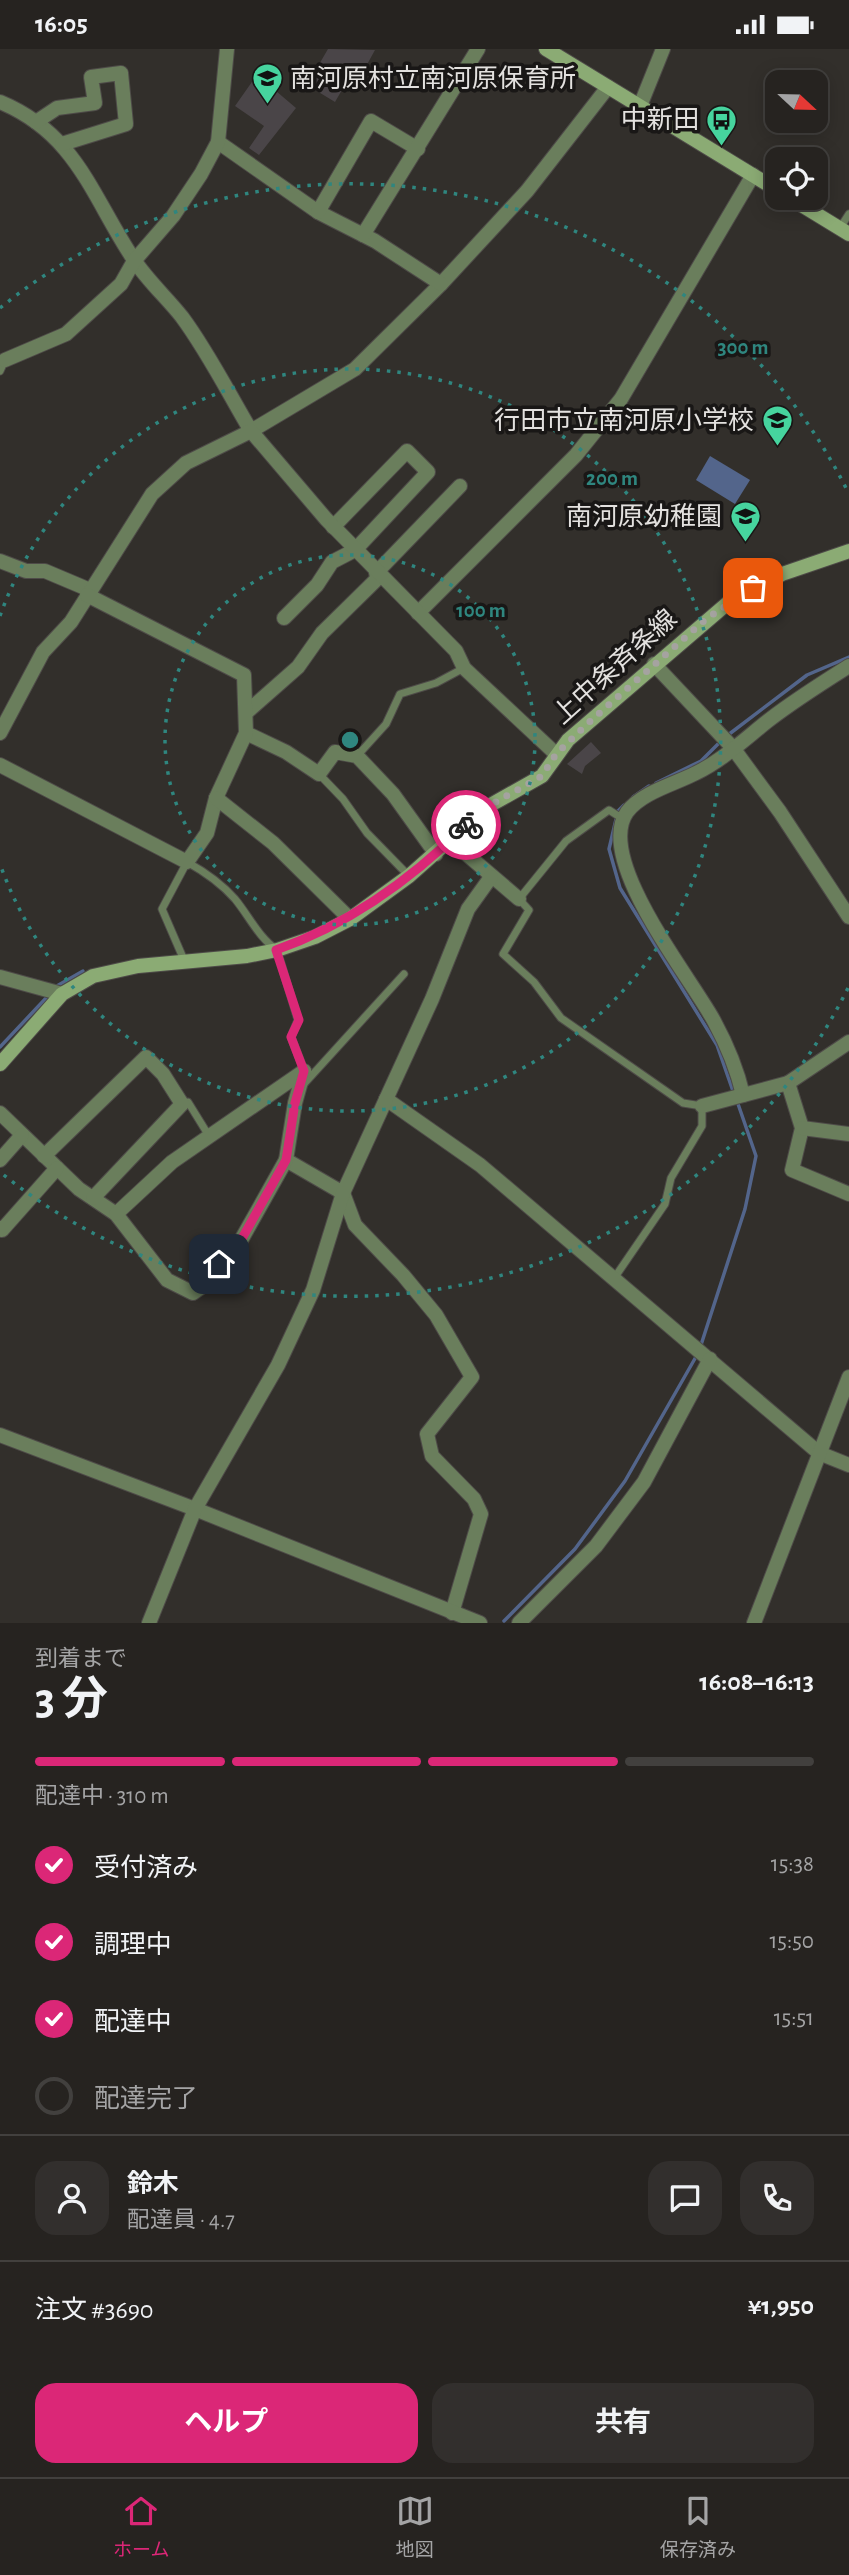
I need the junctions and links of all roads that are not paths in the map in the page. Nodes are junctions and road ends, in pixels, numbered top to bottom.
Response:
1 (227, 49) edge
2 (478, 49) edge
3 (546, 49) edge
4 (663, 49) edge
5 (608, 87) junction
6 (0, 102) edge
7 (640, 106) junction
8 (37, 121) junction
9 (218, 142) junction
10 (62, 144) junction
11 (418, 149) junction
12 (752, 175) junction
13 (765, 183) edge
14 (810, 210) edge
15 (318, 212) junction
16 (849, 214) edge
17 (844, 231) edge
18 (363, 235) junction
19 (134, 261) junction
20 (442, 284) junction
21 (2, 366) edge
22 (251, 431) junction
23 (460, 486) dead end
24 (334, 527) junction
25 (355, 550) junction
26 (849, 551) edge
27 (0, 561) edge
28 (378, 575) junction
29 (88, 593) junction
30 (418, 613) junction
31 (284, 618) dead end
32 (654, 664) junction
33 (849, 666) edge
34 (464, 668) junction
35 (248, 712) junction
36 (0, 733) edge
37 (246, 733) junction
38 (733, 748) junction
39 (556, 754) junction
40 (358, 756) junction
41 (0, 765) edge
42 (319, 774) junction
43 (216, 798) junction
44 (624, 819) junction
45 (450, 841) junction
46 (436, 854) junction
47 (187, 862) junction
48 (409, 876) junction
49 (491, 877) junction
50 (519, 899) junction
51 (849, 917) edge
52 (350, 919) junction
53 (276, 950) junction
54 (184, 960) junction
55 (404, 974) dead end
56 (0, 977) edge
57 (62, 994) junction
58 (849, 1042) edge
59 (0, 1064) edge
60 (304, 1071) junction
61 (788, 1083) junction
62 (299, 1090) junction
63 (743, 1095) junction
64 (387, 1099) junction
65 (182, 1104) junction
66 (702, 1106) junction
67 (0, 1113) edge
68 (802, 1128) junction
69 (849, 1134) edge
70 (22, 1135) junction
71 (210, 1136) junction
72 (44, 1156) junction
73 (0, 1160) edge
74 (286, 1160) junction
75 (57, 1168) junction
76 (343, 1193) junction
77 (849, 1194) edge
78 (93, 1198) junction
79 (116, 1214) junction
80 (0, 1228) edge
81 (615, 1277) junction
82 (710, 1359) junction
83 (849, 1377) edge
84 (0, 1435) edge
85 (819, 1453) junction
86 (849, 1465) edge
87 (195, 1509) junction
88 (452, 1613) junction
89 (471, 1622) edge
90 (149, 1623) edge
91 (519, 1623) edge
92 (754, 1623) edge

1 - 9 street
2 - 11 street
3 - 5 main road
4 - 7 street
5 - 7 main road
5 - 20 street
6 - 8 street
7 - 12 main road
8 - 10 street
8 - 10 street
9 - 15 street
9 - 19 street
10 - 19 street
11 - 15 street
11 - 18 street
12 - 13 main road
12 - 30 street
14 - 17 main road
15 - 18 street
16 - 17 lane
18 - 20 street
19 - 21 street
19 - 22 street
20 - 22 street
22 - 24 street
22 - 29 street
23 - 28 street
24 - 25 street
24 - 25 street
25 - 28 street
25 - 31 street
26 - 32 main road, 上中条斉条線
27 - 29 street
28 - 30 street
28 - 35 street
29 - 35 street
29 - 36 street
30 - 34 street
32 - 38 street
32 - 39 main road, 上中条斉条線
33 - 38 street
34 - 39 street
34 - 40 lane
35 - 37 street
37 - 42 street
37 - 43 street
38 - 44 street
38 - 51 street
39 - 45 main road, 上中条斉条線
40 - 42 street
40 - 46 street
41 - 47 street
42 - 48 lane
43 - 47 street
43 - 52 street
44 - 50 lane
44 - 63 street
45 - 46 main road, 上中条斉条線
45 - 49 street
46 - 48 main road, 上中条斉条線
47 - 53 lane
47 - 54 lane
48 - 52 main road, 上中条斉条線
49 - 50 street
49 - 64 street
50 - 66 lane
52 - 53 main road, 上中条斉条線
53 - 54 main road, 上中条斉条線
53 - 60 lane
54 - 57 main road, 上中条斉条線
55 - 62 lane
56 - 57 street
57 - 59 main road, 上中条斉条線
58 - 61 street
60 - 62 street
60 - 71 street
61 - 63 street
61 - 68 street
62 - 74 street
63 - 66 street
64 - 76 street
64 - 81 street
65 - 71 lane
65 - 72 street
65 - 78 street
66 - 81 lane
67 - 70 street
68 - 69 street
68 - 77 street
70 - 72 street
70 - 73 street
71 - 79 street
72 - 75 street
74 - 76 street
74 - 79 street
75 - 78 street
75 - 80 street
76 - 87 street
76 - 88 street
78 - 79 street
81 - 82 street
82 - 85 street
82 - 91 street
83 - 85 street
84 - 87 street
85 - 86 street
85 - 92 street
87 - 88 street
87 - 90 street
88 - 89 street

